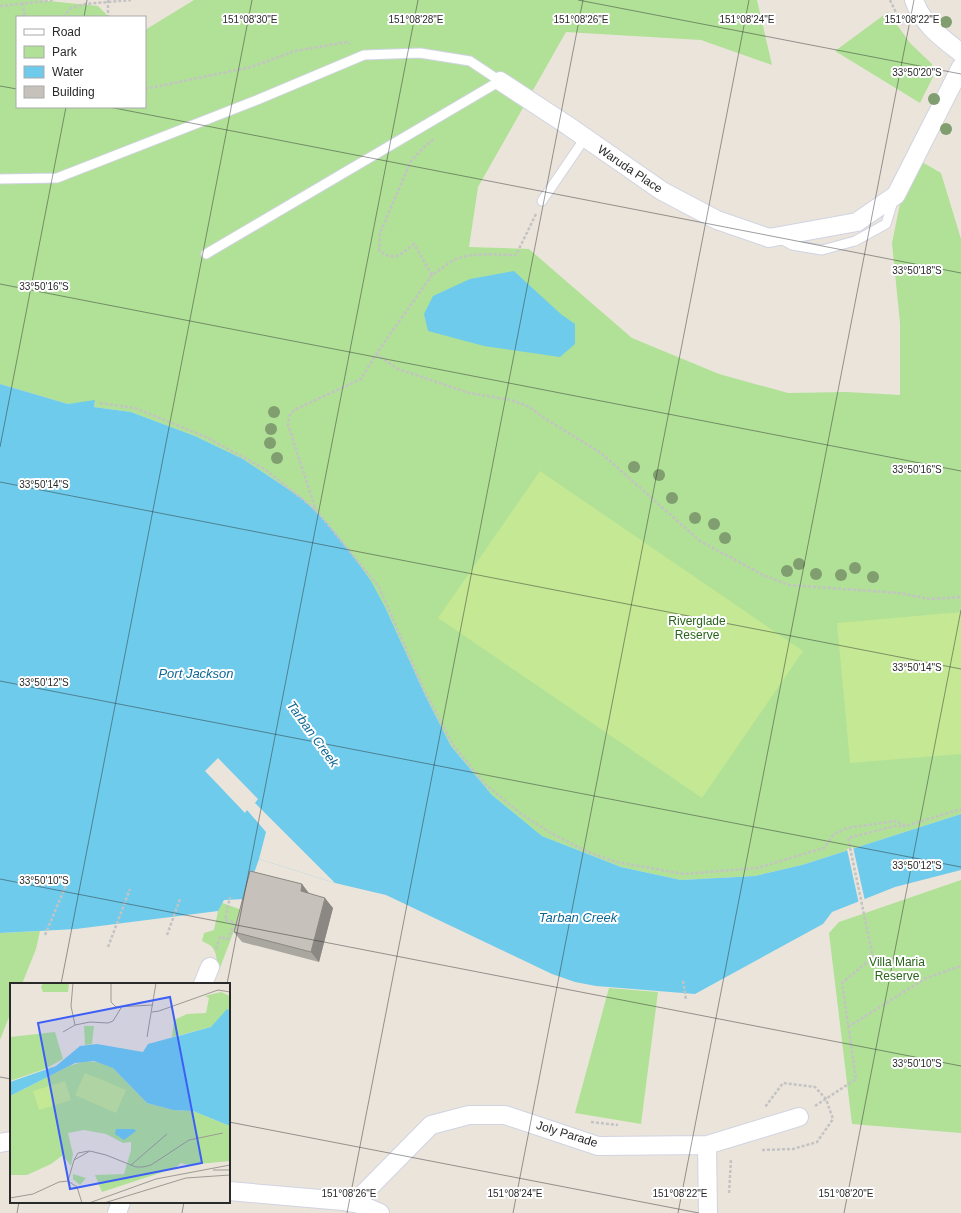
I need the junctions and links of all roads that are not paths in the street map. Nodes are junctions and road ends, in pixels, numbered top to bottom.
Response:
1 (914, 0) edge
2 (961, 53) edge
3 (961, 67) edge
4 (500, 81) junction
5 (585, 138) junction
6 (0, 179) edge
7 (542, 201) road end
8 (206, 254) dead end
9 (210, 966) road end
10 (204, 983) edge
11 (799, 1117) road end
12 (10, 1141) edge
13 (0, 1143) edge
14 (706, 1146) junction
15 (230, 1192) edge
16 (361, 1200) junction
17 (121, 1203) edge
18 (117, 1213) edge
19 (380, 1213) edge
20 (708, 1213) edge

1 - 2 street
3 - 5 street, Waruda Place
4 - 5 street, Waruda Place
4 - 6 lane
4 - 8 lane
5 - 7 lane
9 - 10 street
11 - 14 street, Joly Parade
12 - 13 street
14 - 16 street, Joly Parade
14 - 20 street
15 - 16 street
16 - 19 street
17 - 18 street

